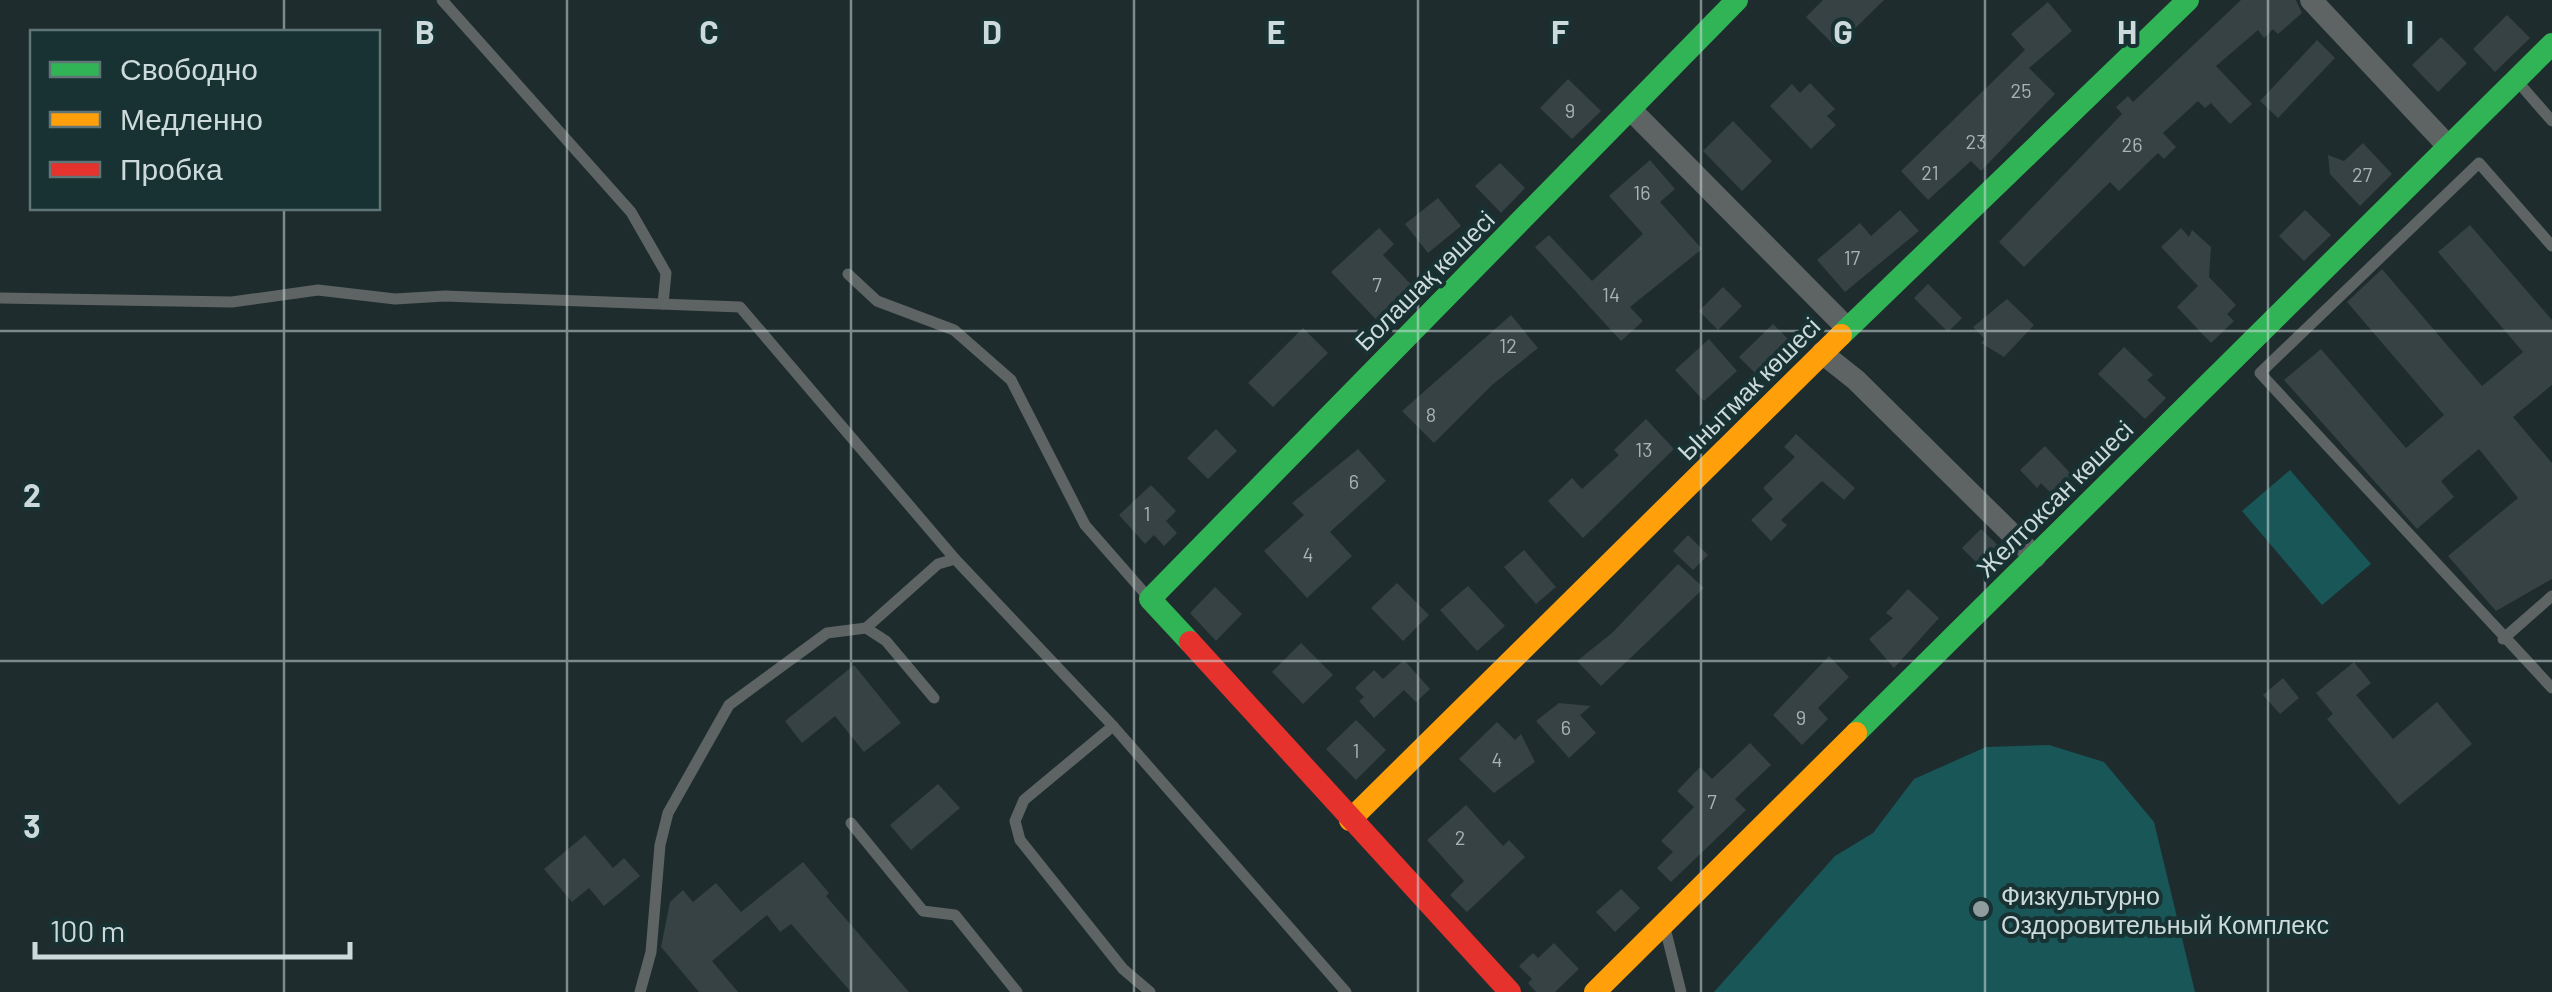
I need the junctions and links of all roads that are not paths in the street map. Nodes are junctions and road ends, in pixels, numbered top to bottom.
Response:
1 (442, 0) edge
2 (1738, 0) edge
3 (2188, 0) edge
4 (2311, 0) edge
5 (2552, 44) edge
6 (2516, 79) junction
7 (1631, 110) junction
8 (2552, 121) edge
9 (2447, 145) junction
10 (2552, 246) edge
11 (848, 274) dead end
12 (0, 298) edge
13 (663, 304) junction
14 (1847, 328) junction
15 (1822, 353) junction
16 (2035, 557) junction
17 (955, 559) junction
18 (2552, 596) edge
19 (1150, 598) junction
20 (866, 628) junction
21 (2503, 639) junction
22 (2552, 688) edge
23 (934, 698) dead end
24 (1112, 726) junction
25 (1350, 820) junction
26 (851, 822) dead end
27 (1664, 927) junction
28 (1123, 970) junction
29 (640, 992) edge
30 (1017, 992) edge
31 (1134, 992) edge
32 (1150, 992) edge
33 (1346, 992) edge
34 (1510, 992) edge
35 (1594, 992) edge
36 (1681, 992) edge

1 - 13 lane
2 - 7 street, Болашақ көшесі
3 - 14 street, Ынытмак көшесі
4 - 9 street
5 - 6 street, Желтоксан көшесі
6 - 8 lane
6 - 9 street, Желтоксан көшесі
7 - 14 street
7 - 19 street, Болашақ көшесі
9 - 16 street, Желтоксан көшесі
10 - 21 lane
11 - 19 lane
12 - 13 lane
13 - 17 lane
14 - 15 street, Ынытмак көшесі
15 - 16 street
15 - 25 street, Ынытмак көшесі
16 - 27 street, Желтоксан көшесі
17 - 20 lane
17 - 24 lane
18 - 21 lane
19 - 25 street
20 - 23 lane
20 - 29 lane
21 - 22 lane
24 - 28 lane
24 - 33 lane
25 - 34 street
26 - 30 lane
27 - 35 street, Желтоксан көшесі
27 - 36 lane
28 - 31 lane
28 - 32 lane

